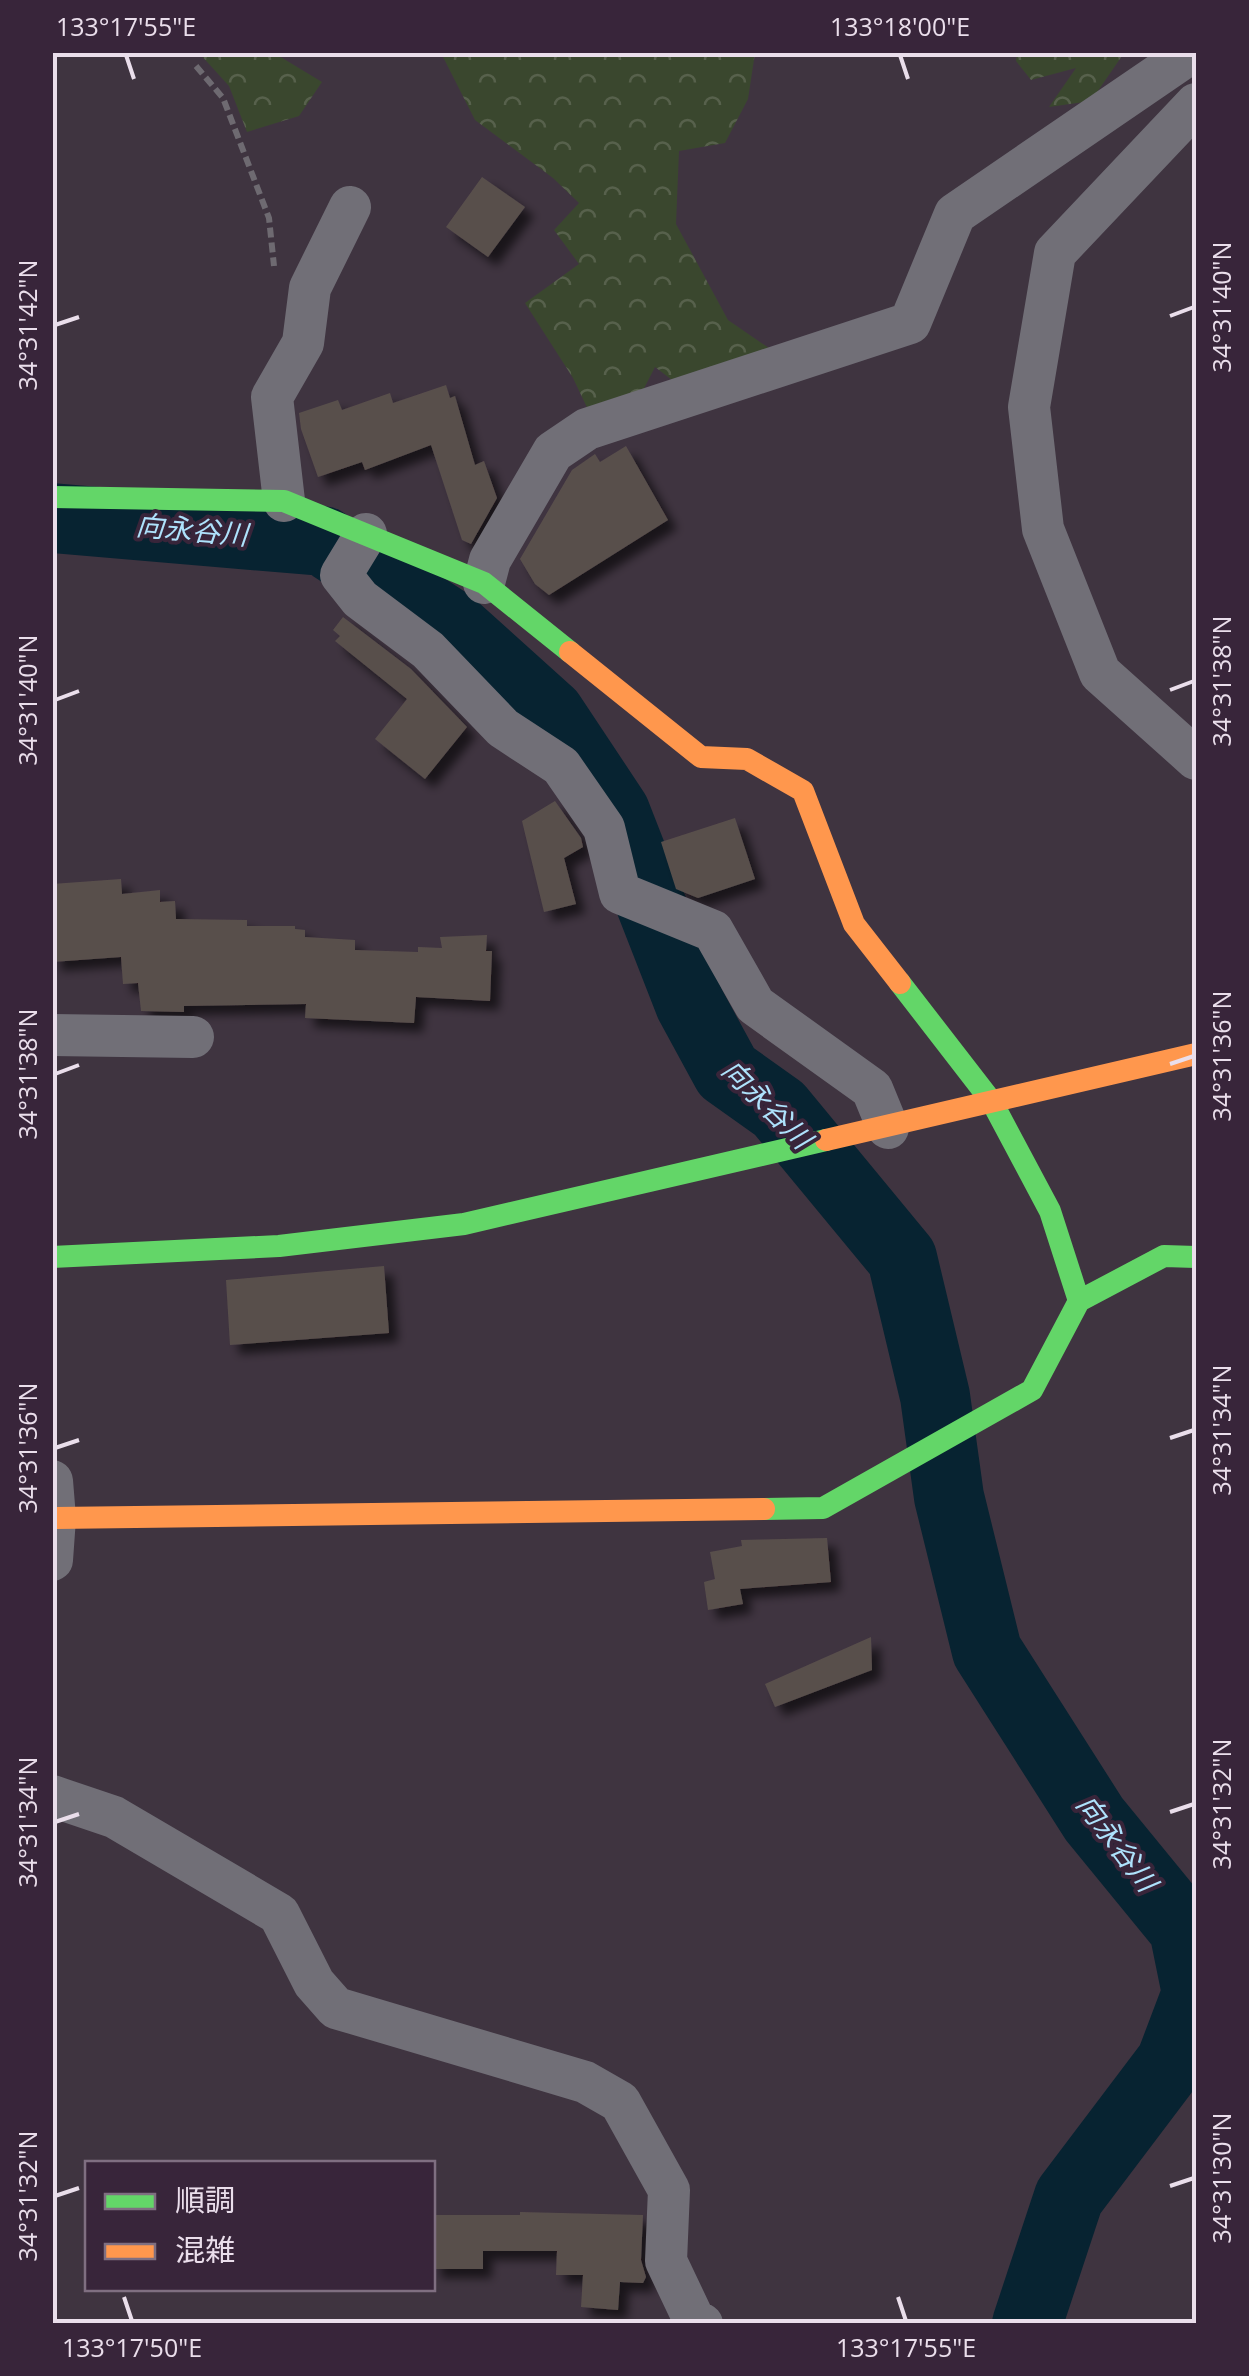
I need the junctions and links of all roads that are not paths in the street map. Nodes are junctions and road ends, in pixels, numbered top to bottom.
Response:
1 (1192, 52) edge
2 (1196, 104) edge
3 (350, 208) dead end
4 (52, 497) edge
5 (284, 502) junction
6 (366, 534) junction
7 (484, 583) junction
8 (1196, 758) edge
9 (52, 1035) edge
10 (194, 1037) dead end
11 (1196, 1054) edge
12 (992, 1102) junction
13 (880, 1130) junction
14 (1196, 1256) edge
15 (52, 1257) edge
16 (1079, 1301) junction
17 (54, 1500) edge
18 (52, 1560) edge
19 (52, 1796) edge
20 (702, 2324) edge

1 - 7 street
2 - 8 street
3 - 5 street
4 - 5 street
5 - 6 street
6 - 7 street
6 - 13 street
7 - 12 street
9 - 10 street
11 - 12 street
12 - 13 street
12 - 16 street
13 - 15 street
14 - 16 street
16 - 17 street
17 - 18 street
19 - 20 street

